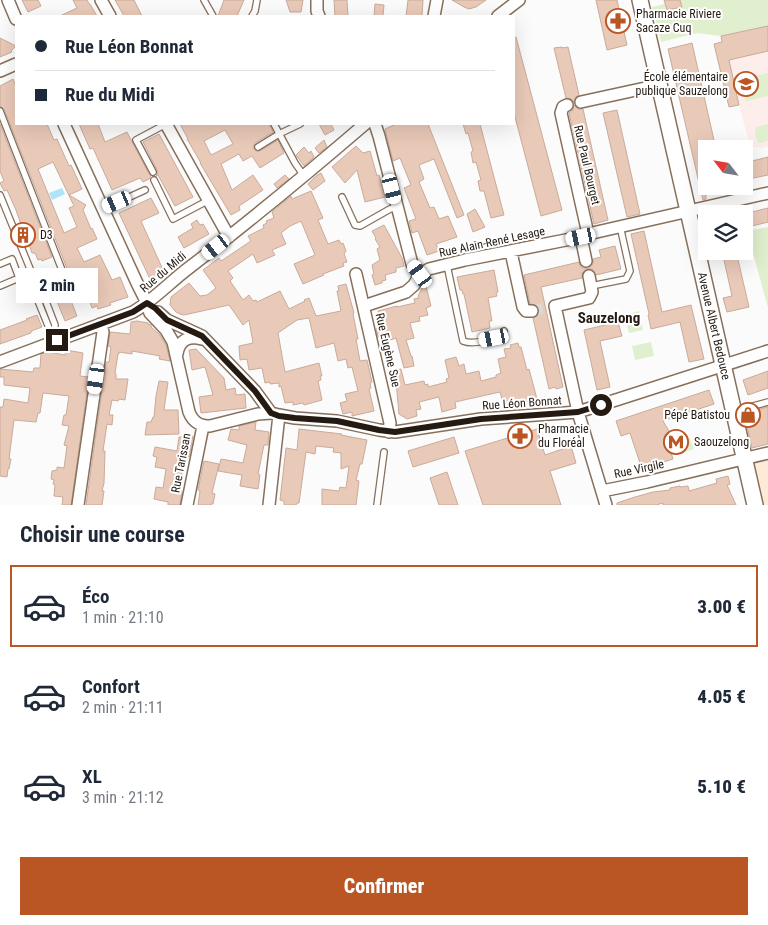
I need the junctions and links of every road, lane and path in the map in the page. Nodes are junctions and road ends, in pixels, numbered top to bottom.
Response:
1 (8, 0) edge
2 (101, 0) edge
3 (204, 0) edge
4 (257, 0) edge
5 (317, 0) edge
6 (437, 0) edge
7 (519, 0) edge
8 (640, 0) edge
9 (109, 15) edge
10 (212, 15) edge
11 (254, 15) edge
12 (319, 15) edge
13 (434, 15) edge
14 (499, 15) edge
15 (15, 17) edge
16 (15, 64) edge
17 (0, 71) edge
18 (659, 85) junction
19 (581, 102) dead end
20 (567, 105) dead end
21 (0, 111) edge
22 (64, 125) edge
23 (164, 125) edge
24 (167, 125) edge
25 (274, 125) edge
26 (298, 125) edge
27 (364, 125) edge
28 (375, 125) edge
29 (279, 134) junction
30 (258, 147) dead end
31 (152, 172) dead end
32 (304, 176) junction
33 (154, 180) dead end
34 (145, 190) dead end
35 (768, 193) edge
36 (0, 195) edge
37 (342, 196) dead end
38 (209, 200) junction
39 (397, 207) junction
40 (103, 208) junction
41 (687, 212) junction
42 (620, 226) junction
43 (584, 235) junction
44 (229, 237) junction
45 (512, 252) junction
46 (586, 261) dead end
47 (0, 264) edge
48 (447, 265) junction
49 (356, 274) dead end
50 (420, 274) junction
51 (593, 281) joint
52 (35, 282) junction
53 (0, 286) edge
54 (147, 303) junction
55 (364, 306) junction
56 (532, 311) dead end
57 (100, 324) junction
58 (504, 331) dead end
59 (55, 336) junction
60 (206, 340) junction
61 (768, 351) edge
62 (177, 354) junction
63 (0, 362) edge
64 (723, 366) junction
65 (768, 402) edge
66 (734, 411) junction
67 (578, 412) junction
68 (275, 414) junction
69 (203, 426) junction
70 (389, 432) junction
71 (384, 452) dead end
72 (768, 453) edge
73 (745, 460) junction
74 (602, 491) junction
75 (78, 505) edge
76 (187, 505) edge
77 (269, 505) edge
78 (377, 505) edge
79 (606, 505) edge
80 (755, 505) edge

1 - 15 street
2 - 9 street
3 - 10 lane
4 - 11 lane
5 - 12 street
6 - 13 street
7 - 14 street
8 - 18 street, Avenue Albert Bedouce
16 - 17 street
18 - 19 street
18 - 41 street, Avenue Albert Bedouce
20 - 43 street, Rue Paul Bourget
21 - 52 lane
22 - 40 street
23 - 31 lane
24 - 38 street
25 - 29 lane
26 - 29 lane
27 - 32 street, Rue du Midi
28 - 39 street
29 - 30 lane
29 - 32 lane
32 - 44 street, Rue du Midi
33 - 38 lane
34 - 40 lane
35 - 41 street, Rue Alain-René Lesage
36 - 52 lane
37 - 39 lane
38 - 44 street
39 - 50 street
40 - 54 street
41 - 42 street, Rue Alain-René Lesage
41 - 64 street, Avenue Albert Bedouce
42 - 43 street, Rue Alain-René Lesage
42 - 51 lane
43 - 45 street, Rue Alain-René Lesage
43 - 46 street, Rue Paul Bourget
44 - 54 street, Rue du Midi
45 - 48 street, Rue Alain-René Lesage
45 - 56 street
47 - 53 lane
48 - 50 street, Rue Alain-René Lesage
48 - 58 lane
49 - 55 street, Rue Eugène Sue
50 - 55 street
51 - 67 street
52 - 59 lane
54 - 57 street, Rue du Midi
54 - 60 street
54 - 62 street
55 - 70 street, Rue Eugène Sue
57 - 59 street, Rue du Midi
57 - 75 street
59 - 63 street, Rue du Midi
60 - 62 street
60 - 68 street
61 - 64 street, Rue Léon Bonnat
62 - 69 street
64 - 66 street, Avenue Albert Bedouce
64 - 67 street, Rue Léon Bonnat
65 - 66 lane
66 - 73 street, Avenue Albert Bedouce
67 - 70 street, Rue Léon Bonnat
67 - 74 street
68 - 69 street, Rue Léon Bonnat
68 - 70 street, Rue Léon Bonnat
68 - 77 street
69 - 76 street, Rue Tarissan
71 - 78 lane
72 - 73 street, Rue Virgile
73 - 74 street, Rue Virgile
73 - 80 street, Avenue Albert Bedouce
74 - 79 street

